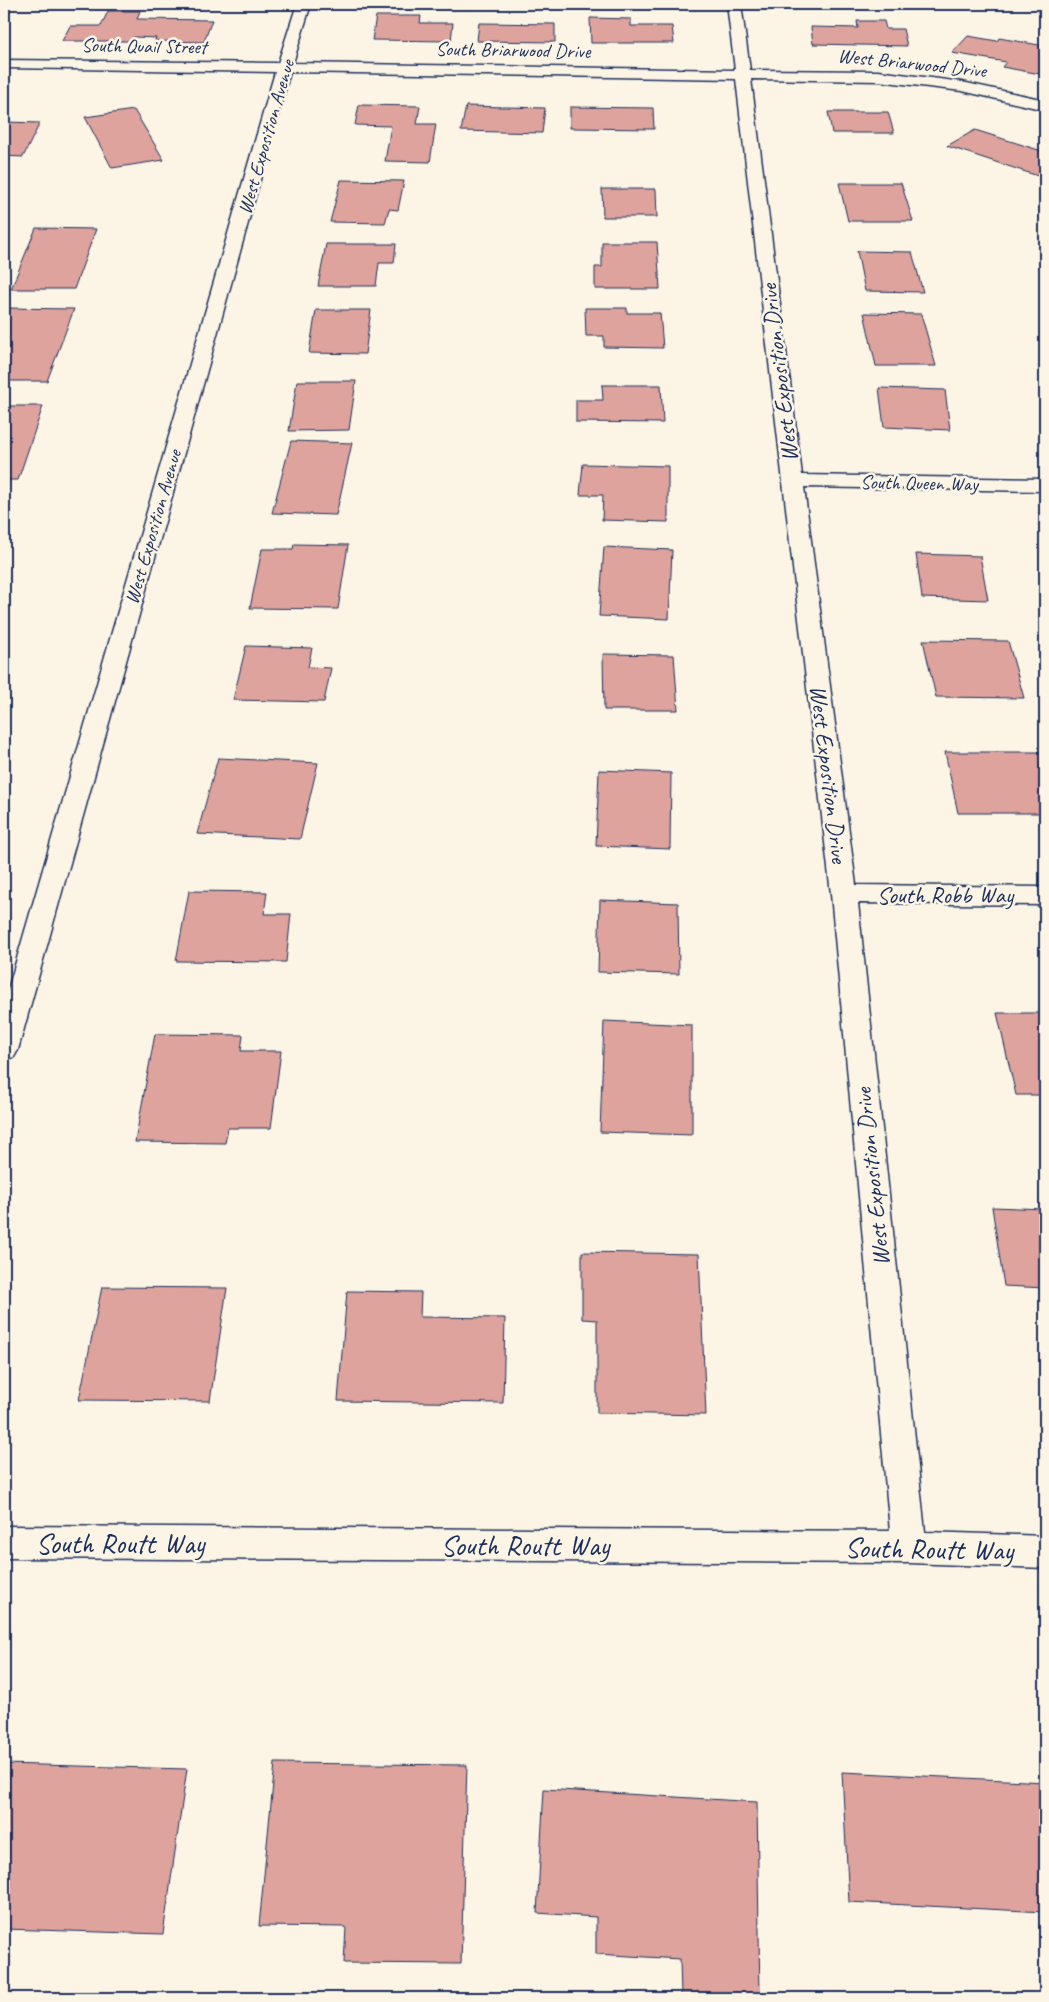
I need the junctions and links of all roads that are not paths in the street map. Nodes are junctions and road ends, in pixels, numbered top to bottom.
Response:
1 (304, 4) edge
2 (734, 4) edge
3 (4, 64) edge
4 (284, 67) junction
5 (742, 73) junction
6 (1045, 105) edge
7 (792, 481) junction
8 (1045, 485) edge
9 (844, 894) junction
10 (1045, 896) edge
11 (4, 1050) edge
12 (4, 1542) edge
13 (909, 1547) junction
14 (1045, 1552) edge

1 - 4 street, West Exposition Avenue
2 - 5 street, West Exposition Drive
3 - 4 street, South Quail Street
4 - 5 street, South Briarwood Drive
4 - 11 street, West Exposition Avenue
5 - 6 street, West Briarwood Drive
5 - 7 street, West Exposition Drive
7 - 8 street, South Queen Way
7 - 9 street, West Exposition Drive
9 - 10 street, South Robb Way
9 - 13 street, West Exposition Drive
12 - 13 street, South Routt Way
13 - 14 street, South Routt Way

